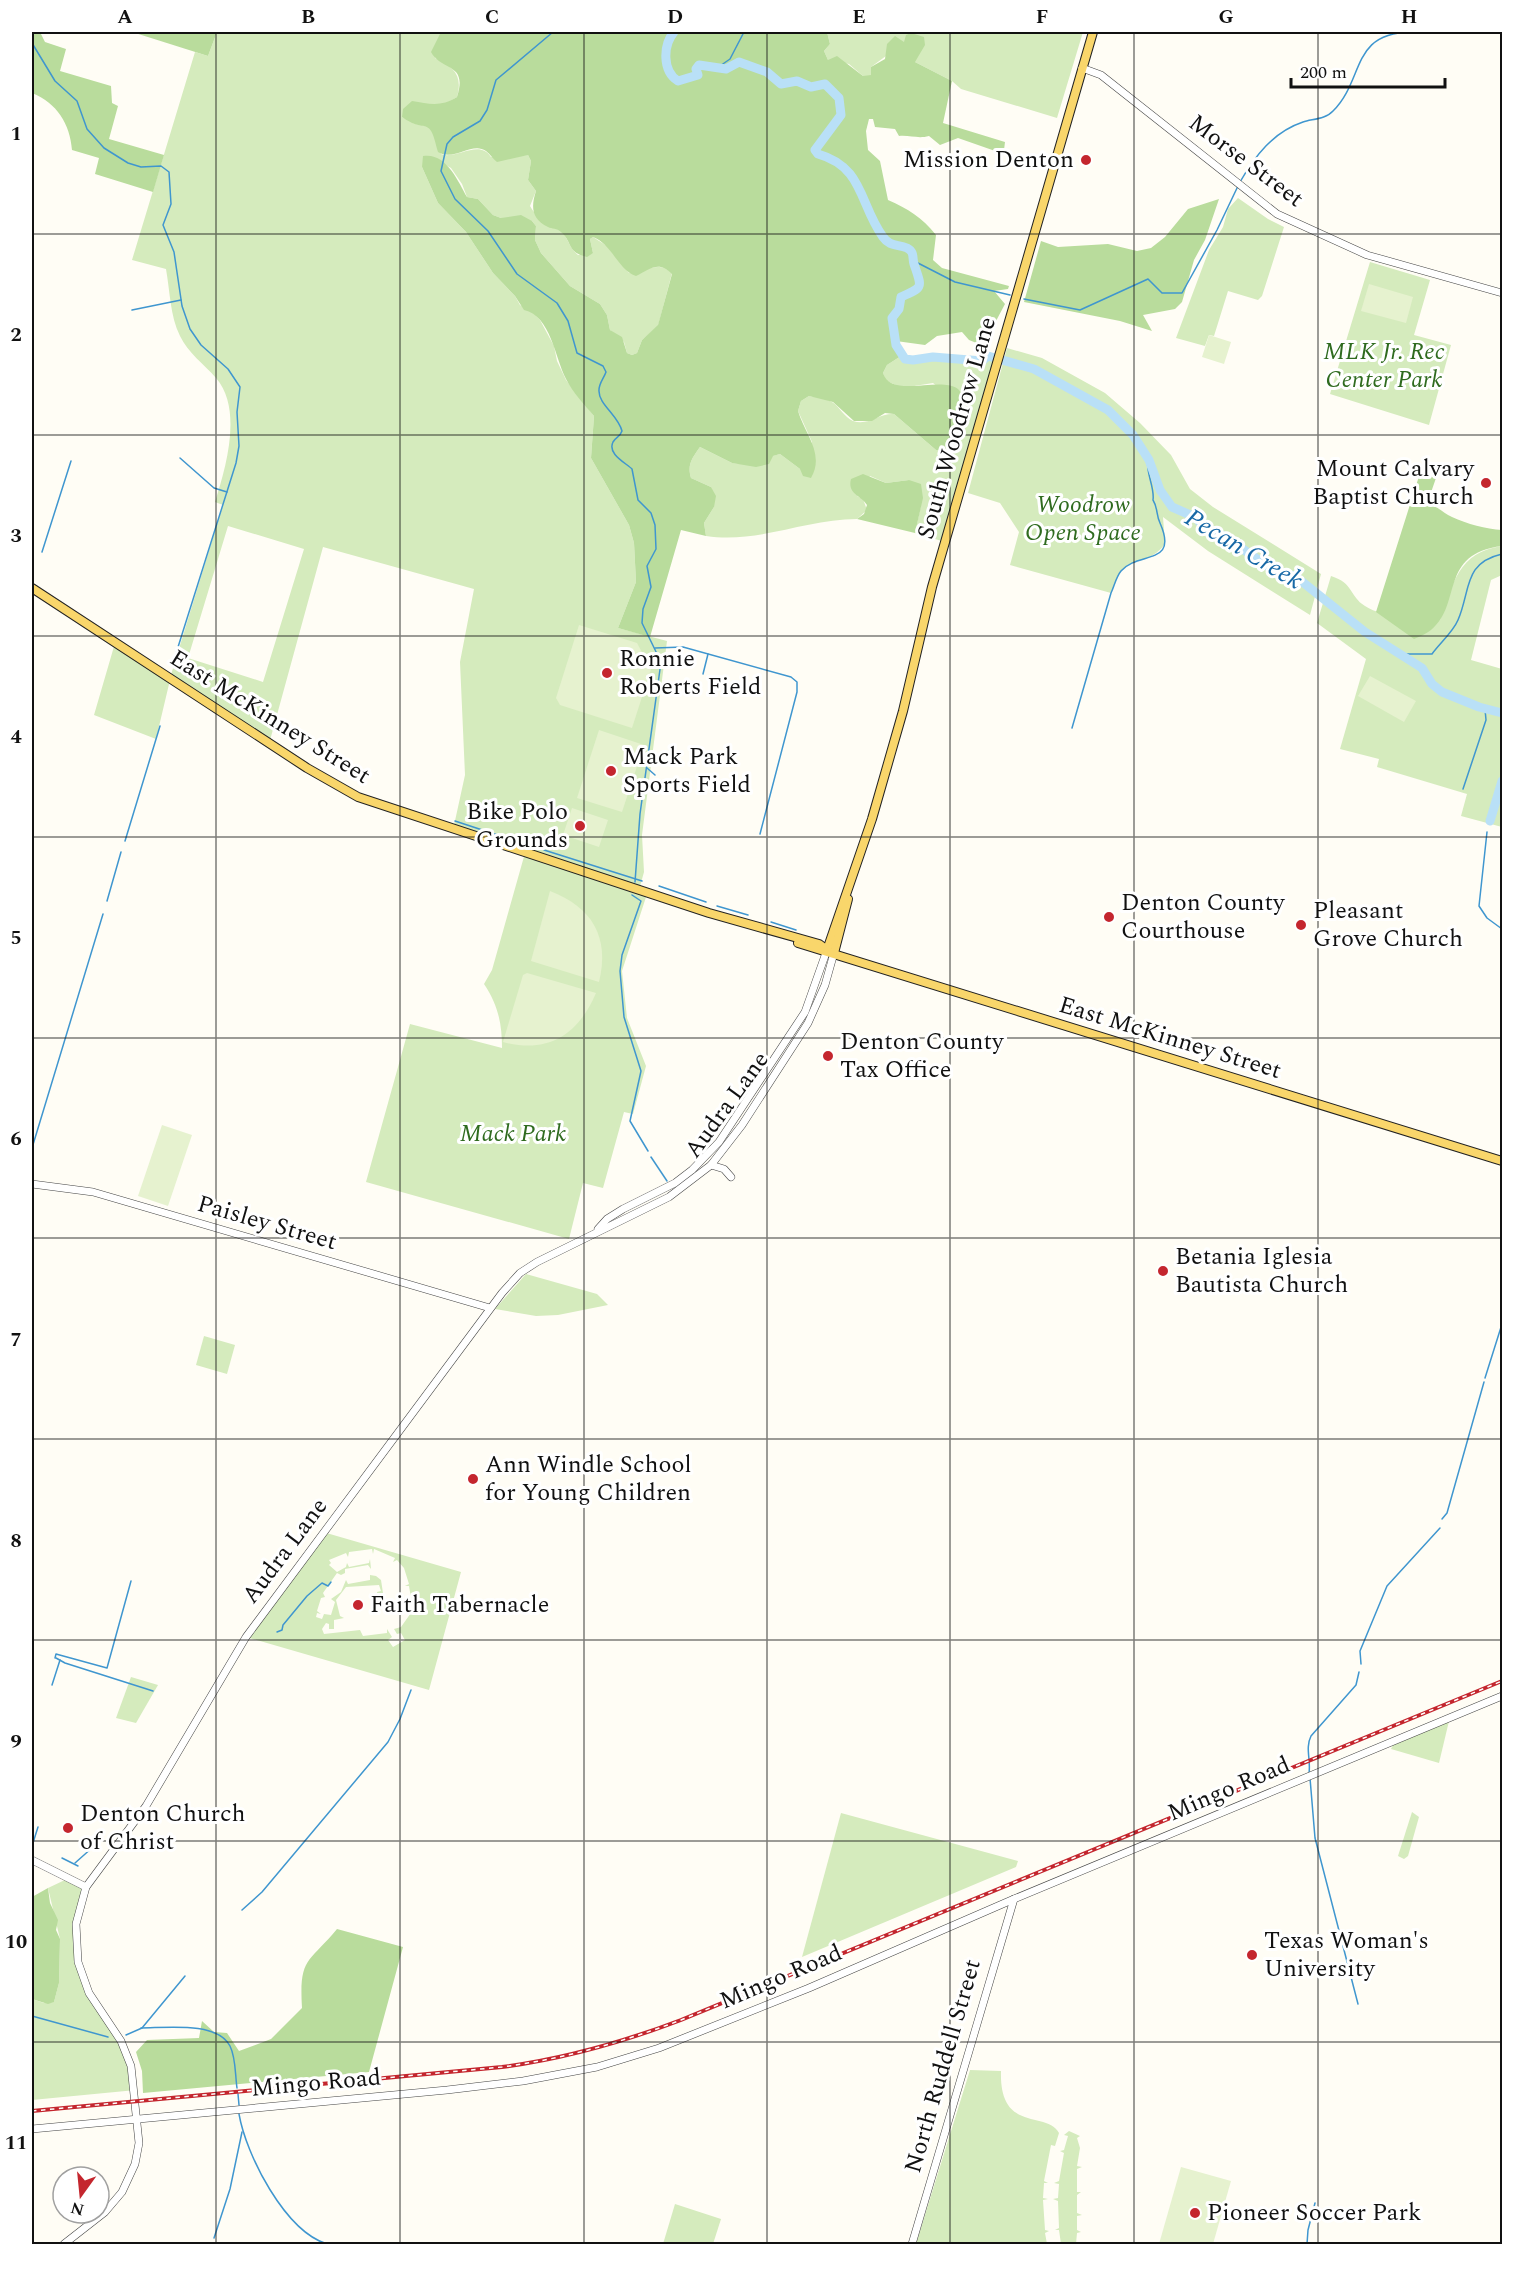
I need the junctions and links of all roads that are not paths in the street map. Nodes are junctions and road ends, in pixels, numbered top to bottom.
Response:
1 (1093, 32) edge
2 (1082, 68) junction
3 (1503, 294) edge
4 (32, 588) edge
5 (831, 952) junction
6 (789, 1044) junction
7 (1503, 1161) edge
8 (711, 1165) junction
9 (731, 1178) dead end
10 (32, 1184) edge
11 (643, 1200) junction
12 (648, 1209) junction
13 (598, 1230) junction
14 (490, 1308) junction
15 (1503, 1696) edge
16 (32, 1860) edge
17 (86, 1887) junction
18 (1014, 1899) junction
19 (138, 2119) junction
20 (32, 2129) edge
21 (64, 2244) edge
22 (912, 2244) edge

1 - 2 main road, South Woodrow Lane
2 - 3 street, Morse Street
2 - 5 main road, South Woodrow Lane
4 - 5 main road, East McKinney Street
5 - 6 street, Audra Lane
5 - 7 main road, East McKinney Street
6 - 8 street, Audra Lane
6 - 11 street, Audra Lane
8 - 9 street
8 - 12 street, Audra Lane
10 - 14 street, Paisley Street
11 - 12 street
11 - 13 street, Audra Lane
12 - 13 street, Audra Lane
13 - 14 street, Audra Lane
14 - 17 street, Audra Lane
15 - 18 street, Mingo Road
16 - 17 street
17 - 19 street
18 - 19 street, Mingo Road
18 - 22 street, North Ruddell Street
19 - 20 street, Mingo Road
19 - 21 street

